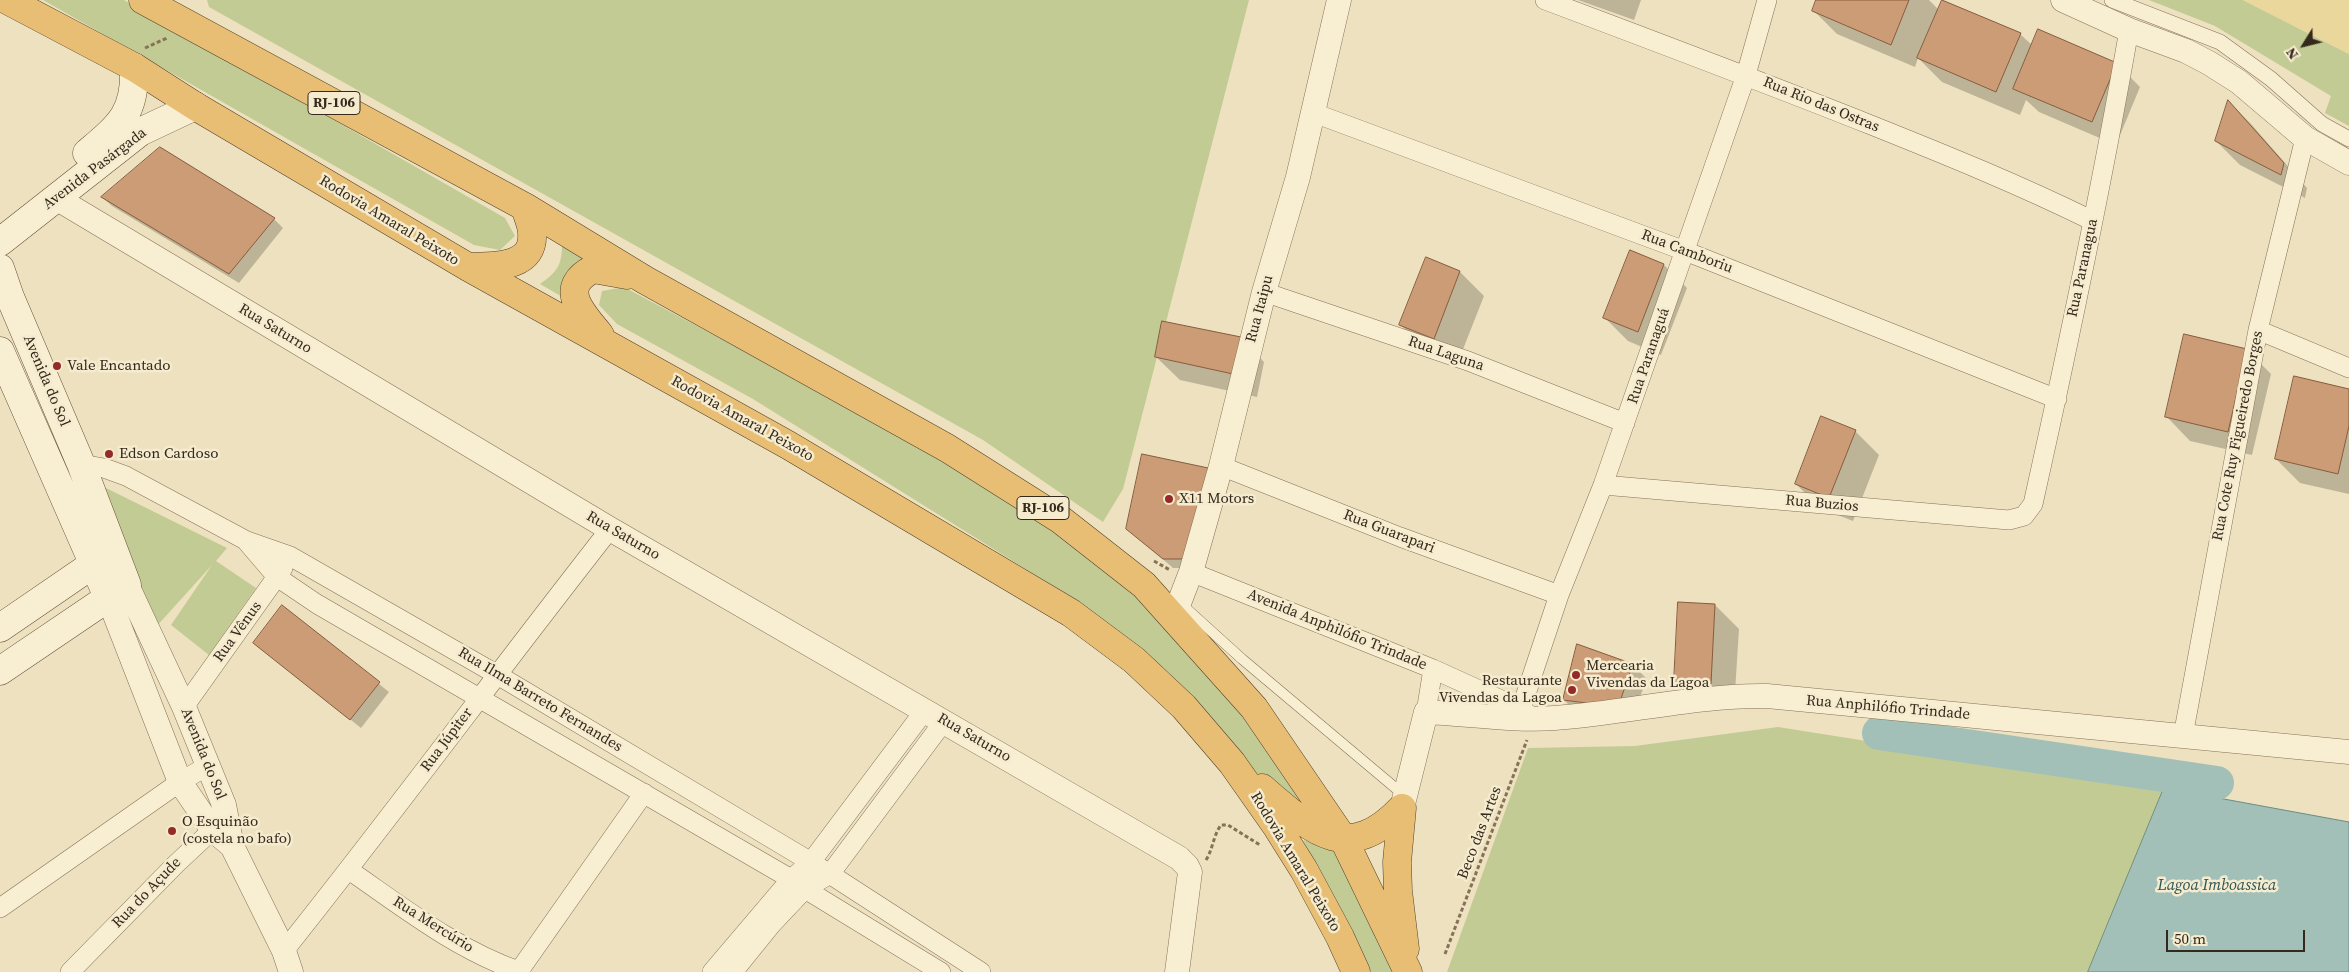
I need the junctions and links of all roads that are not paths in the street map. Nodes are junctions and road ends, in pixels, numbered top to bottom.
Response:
1 (7, 0) edge
2 (143, 0) edge
3 (1339, 0) edge
4 (1545, 0) edge
5 (1767, 0) edge
6 (2063, 0) edge
7 (2112, 0) edge
8 (2129, 30) junction
9 (127, 64) junction
10 (1746, 75) junction
11 (194, 106) junction
12 (1314, 113) junction
13 (2305, 138) junction
14 (2349, 139) edge
15 (2349, 163) edge
16 (56, 198) junction
17 (525, 207) junction
18 (0, 219) edge
19 (2093, 221) junction
20 (0, 241) edge
21 (1685, 250) junction
22 (468, 267) junction
23 (0, 268) edge
24 (645, 280) junction
25 (1264, 292) junction
26 (2258, 330) junction
27 (606, 343) junction
28 (3, 368) edge
29 (2349, 368) edge
30 (2056, 399) junction
31 (1625, 423) junction
32 (81, 464) junction
33 (1220, 466) junction
34 (1604, 485) junction
35 (2034, 504) joint
36 (610, 529) junction
37 (247, 541) junction
38 (290, 556) junction
39 (103, 557) junction
40 (1182, 571) junction
41 (277, 578) junction
42 (117, 591) junction
43 (1559, 595) junction
44 (1177, 609) junction
45 (0, 628) edge
46 (1433, 669) junction
47 (0, 671) edge
48 (496, 674) junction
49 (480, 697) junction
50 (184, 707) junction
51 (1426, 712) junction
52 (935, 715) junction
53 (1528, 722) junction
54 (2183, 736) junction
55 (2349, 752) edge
56 (1232, 763) junction
57 (207, 766) junction
58 (180, 782) junction
59 (644, 793) junction
60 (1404, 802) junction
61 (220, 823) junction
62 (1344, 840) junction
63 (811, 862) junction
64 (349, 870) junction
65 (830, 874) junction
66 (798, 884) junction
67 (0, 908) edge
68 (288, 962) edge
69 (979, 971) edge
70 (1408, 971) edge
71 (70, 972) edge
72 (520, 972) edge
73 (712, 972) edge
74 (733, 972) edge
75 (942, 972) edge
76 (1177, 972) edge
77 (1356, 972) edge

1 - 9 highway, Rodovia Amaral Peixoto
2 - 17 highway, RJ-106
3 - 12 street, Rua Itaipu
4 - 10 street, Rua Rio das Ostras
5 - 10 street, Rua Paranaguá
6 - 8 street
7 - 14 street
8 - 13 street
8 - 19 street, Rua Paranagua
9 - 11 highway, Rodovia Amaral Peixoto
9 - 18 main road, Avenida Pasárgada
10 - 19 street, Rua Rio das Ostras
10 - 21 street, Rua Paranaguá
11 - 16 main road, Avenida Pasárgada
11 - 22 highway, Rodovia Amaral Peixoto
12 - 21 street, Rua Camboriu
12 - 25 street, Rua Itaipu
13 - 15 street
13 - 26 street, Rua Cote Ruy Figueiredo Borges
16 - 20 main road, Avenida Pasárgada
16 - 36 street, Rua Saturno
17 - 22 highway
17 - 24 highway, RJ-106
19 - 30 street, Rua Paranagua
21 - 30 street, Rua Camboriu
21 - 31 street, Rua Paranaguá
22 - 27 highway, Rodovia Amaral Peixoto
23 - 32 main road, Avenida do Sol
24 - 27 highway
24 - 44 highway, RJ-106
25 - 31 street, Rua Laguna
25 - 33 street, Rua Itaipu
26 - 29 street
26 - 54 street, Rua Cote Ruy Figueiredo Borges
27 - 56 highway, Rodovia Amaral Peixoto
28 - 39 main road, Avenida do Sol
30 - 35 street, Rua Paranagua
31 - 34 street, Rua Paranaguá
32 - 37 street, Rua Ilma Barreto Fernandes
32 - 39 main road, Avenida do Sol
33 - 40 street, Rua Itaipu
33 - 43 street, Rua Guarapari
34 - 35 street, Rua Buzios
34 - 43 street, Rua Paranaguá
36 - 48 street, Rua Júpiter
36 - 52 street, Rua Saturno
37 - 38 street, Rua Ilma Barreto Fernandes
37 - 41 street, Rua Ilma Barreto Fernandes
38 - 41 street, Rua Vênus
38 - 48 street, Rua Ilma Barreto Fernandes
39 - 42 main road, Avenida do Sol
39 - 45 main road
40 - 44 street, Rua Itaipu
40 - 46 street, Avenida Anphilófio Trindade
41 - 49 street, Rua Ilma Barreto Fernandes
41 - 50 street, Rua Vênus
42 - 47 main road
42 - 50 street, Avenida do Sol
42 - 58 street, Avenida do Sol
43 - 53 street, Rua Paranaguá
44 - 60 lane
44 - 62 highway, RJ-106
46 - 51 street
46 - 53 street, Avenida Anphilófio Trindade
48 - 49 street, Rua Júpiter
48 - 63 street, Rua Ilma Barreto Fernandes
49 - 59 street, Rua Ilma Barreto Fernandes
49 - 64 street, Rua Júpiter
50 - 57 street, Avenida do Sol
51 - 53 street, Rua Anphilófio Trindade
51 - 60 street
52 - 63 street
52 - 65 street
52 - 76 street, Rua Saturno
53 - 54 street, Rua Anphilófio Trindade
54 - 55 street, Rua Anphilófio Trindade
56 - 62 highway
56 - 77 highway, Rodovia Amaral Peixoto
57 - 58 street
57 - 61 street, Avenida do Sol
58 - 61 street, Avenida do Sol
58 - 67 street
59 - 66 street, Rua Ilma Barreto Fernandes
59 - 72 street
60 - 62 highway
60 - 70 highway
61 - 68 street, Avenida do Sol
61 - 71 street, Rua do Açude
62 - 70 highway, RJ-106
63 - 65 street, Rua Ilma Barreto Fernandes
63 - 66 street
64 - 68 street, Rua Júpiter
64 - 72 street, Rua Mercúrio
65 - 66 street
65 - 69 street, Rua Ilma Barreto Fernandes
66 - 73 street
66 - 74 street
66 - 75 street, Rua Ilma Barreto Fernandes

